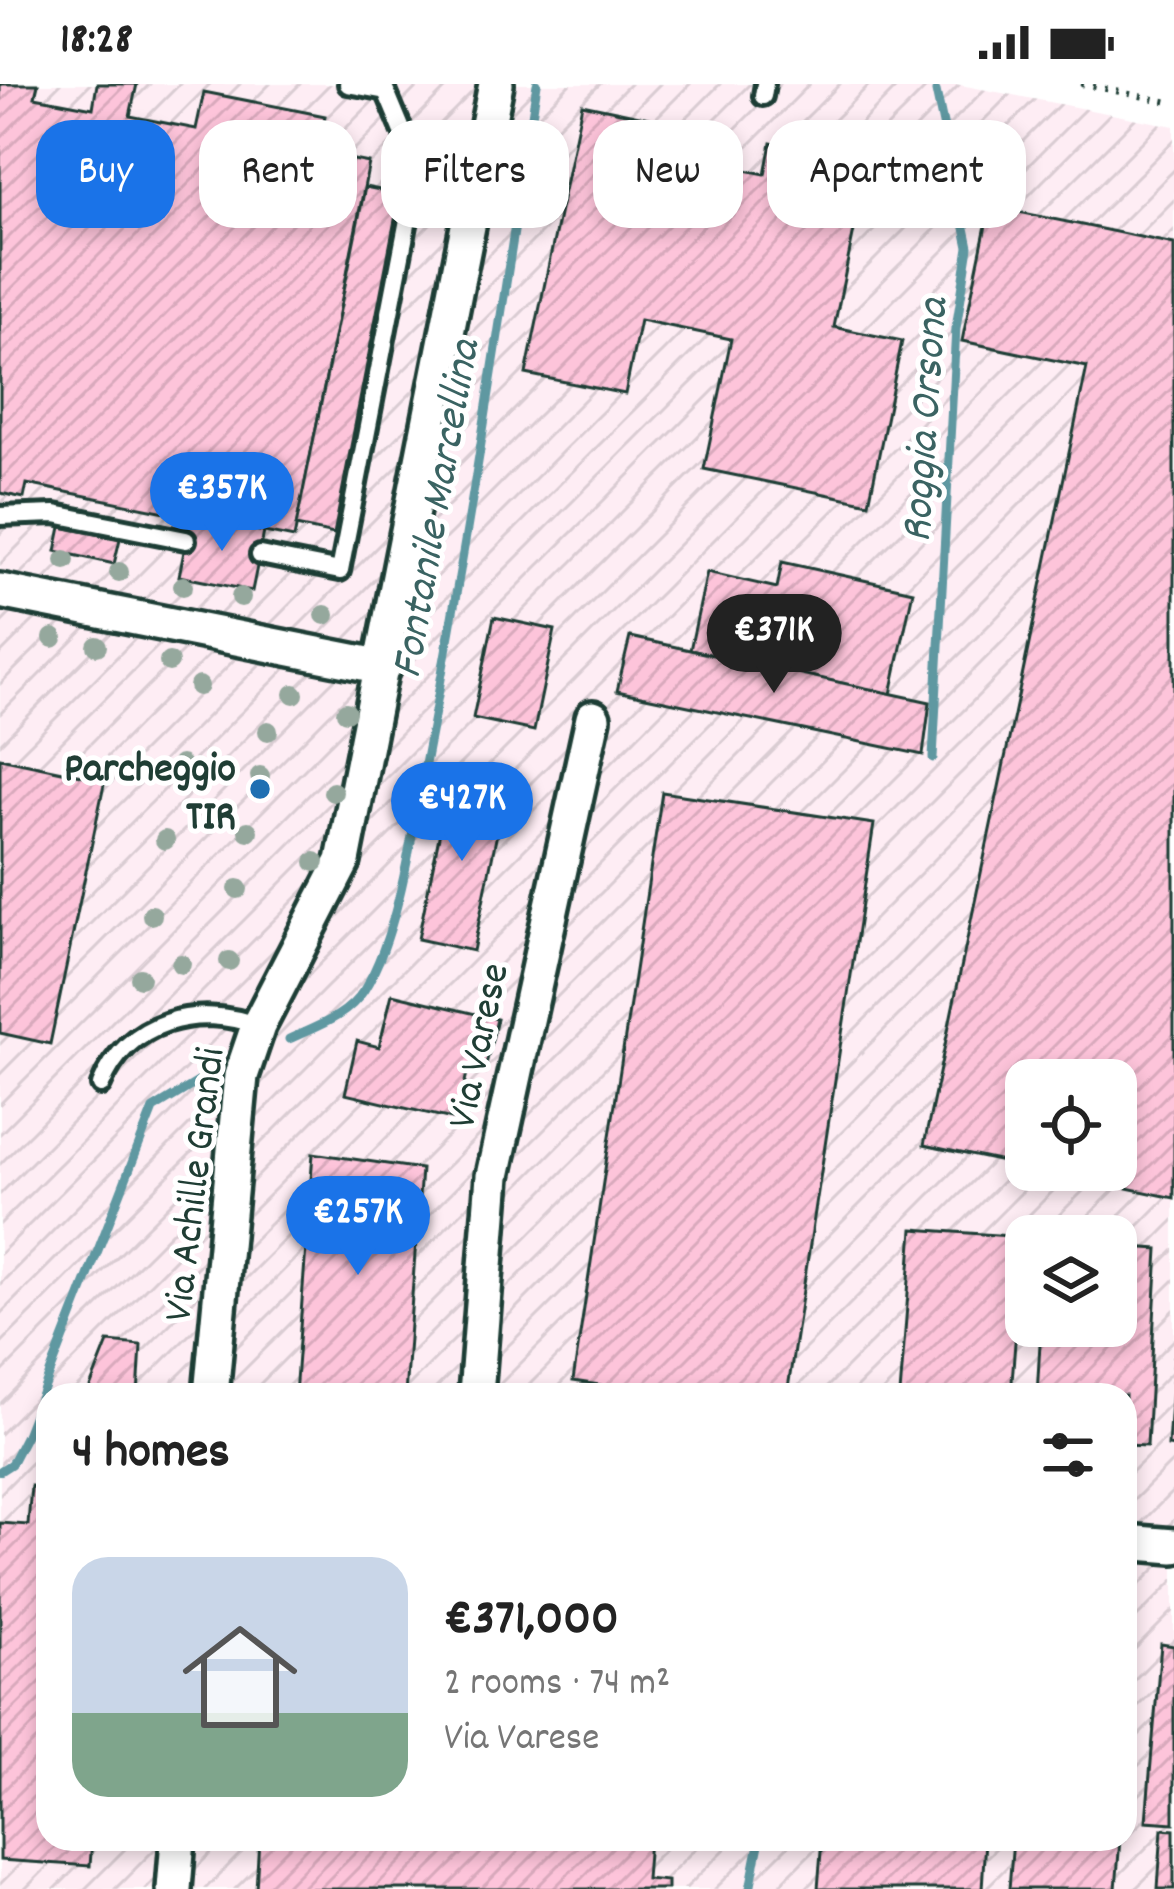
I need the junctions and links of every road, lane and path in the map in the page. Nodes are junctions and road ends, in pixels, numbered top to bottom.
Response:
1 (348, 84) edge
2 (496, 84) edge
3 (1081, 84) edge
4 (382, 87) edge
5 (1174, 103) edge
6 (0, 516) edge
7 (187, 540) dead end
8 (260, 555) dead end
9 (0, 591) edge
10 (383, 667) junction
11 (593, 718) dead end
12 (257, 1026) junction
13 (101, 1085) dead end
14 (212, 1383) edge
15 (477, 1383) edge
16 (1137, 1543) edge
17 (1174, 1546) edge
18 (177, 1851) edge
19 (174, 1889) edge

1 - 4 lane
2 - 10 street, Via Achille Grandi
3 - 5 path
4 - 8 lane
6 - 7 lane
9 - 10 street
10 - 12 street, Via Achille Grandi
11 - 15 street, Via Varese
12 - 13 lane
12 - 14 street, Via Achille Grandi
16 - 17 street
18 - 19 street

